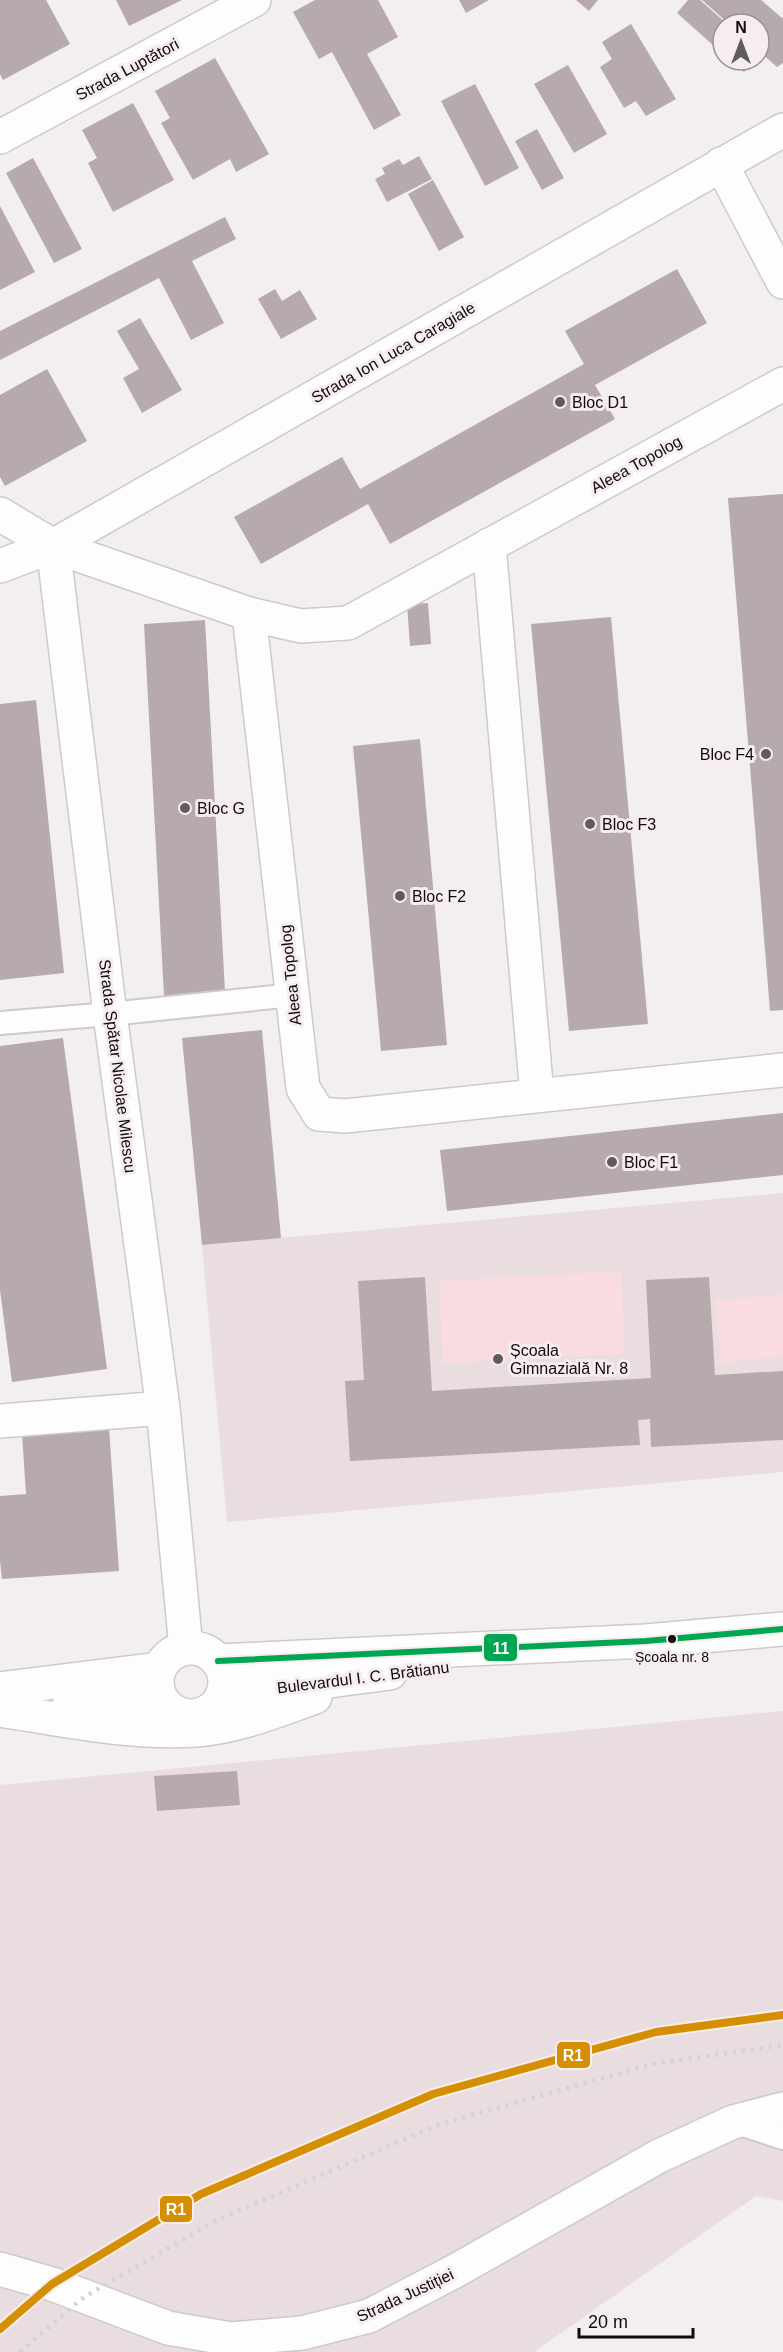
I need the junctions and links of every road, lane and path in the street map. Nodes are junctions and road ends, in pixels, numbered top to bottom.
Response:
1 (254, 0) edge
2 (783, 130) edge
3 (0, 137) edge
4 (721, 164) junction
5 (783, 282) edge
6 (783, 384) edge
7 (0, 514) edge
8 (489, 545) junction
9 (53, 546) junction
10 (0, 567) edge
11 (249, 614) junction
12 (293, 995) junction
13 (110, 1014) junction
14 (0, 1023) edge
15 (783, 1070) edge
16 (537, 1095) junction
17 (163, 1408) junction
18 (0, 1421) edge
19 (783, 1629) edge
20 (646, 1641) junction
21 (186, 1648) junction
22 (218, 1661) junction
23 (372, 1675) junction
24 (161, 1685) junction
25 (0, 1689) edge
26 (222, 1695) junction
27 (0, 1710) edge
28 (783, 2109) edge
29 (733, 2122) junction
30 (783, 2138) edge
31 (0, 2269) edge

1 - 3 street, Strada Luptători
2 - 4 street, Strada Ion Luca Caragiale
4 - 5 street
4 - 9 street, Strada Ion Luca Caragiale
6 - 8 street, Aleea Topolog
7 - 9 street
8 - 11 street, Aleea Topolog
8 - 16 street
9 - 10 street, Strada Ion Luca Caragiale
9 - 11 street, Aleea Topolog
9 - 13 street, Strada Spătar Nicolae Milescu
11 - 12 street, Aleea Topolog
12 - 13 lane
12 - 16 street, Aleea Topolog
13 - 14 lane
13 - 17 street, Strada Spătar Nicolae Milescu
15 - 16 street, Aleea Topolog
17 - 18 street
17 - 21 street, Strada Spătar Nicolae Milescu
19 - 20 street, Bulevardul I. C. Brătianu
20 - 22 street, Bulevardul I. C. Brătianu
20 - 23 street, Bulevardul I. C. Brătianu
21 - 22 street
21 - 24 street
22 - 26 street
23 - 26 street, Bulevardul I. C. Brătianu
23 - 27 street
24 - 25 street
24 - 26 street
24 - 27 street
28 - 29 street, Strada Justiției
29 - 30 lane
29 - 31 street, Strada Justiției

